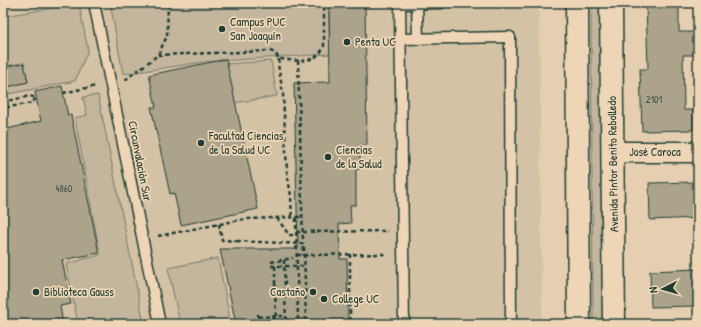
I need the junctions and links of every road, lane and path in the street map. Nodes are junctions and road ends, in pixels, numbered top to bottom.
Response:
1 (94, 3) edge
2 (168, 3) edge
3 (324, 3) edge
4 (400, 3) edge
5 (417, 3) edge
6 (441, 3) edge
7 (577, 3) edge
8 (611, 3) edge
9 (418, 38) junction
10 (400, 39) junction
11 (158, 55) junction
12 (279, 59) junction
13 (298, 60) junction
14 (122, 81) dead end
15 (100, 86) dead end
16 (63, 93) dead end
17 (3, 102) edge
18 (3, 108) edge
19 (613, 152) junction
20 (698, 152) edge
21 (302, 217) junction
22 (277, 218) junction
23 (292, 218) junction
24 (296, 218) junction
25 (218, 224) junction
26 (388, 231) dead end
27 (302, 232) junction
28 (297, 234) junction
29 (158, 236) dead end
30 (303, 242) dead end
31 (303, 247) dead end
32 (350, 254) junction
33 (388, 254) dead end
34 (303, 255) junction
35 (307, 255) junction
36 (295, 257) junction
37 (284, 260) junction
38 (307, 260) dead end
39 (271, 262) dead end
40 (271, 266) dead end
41 (275, 266) junction
42 (305, 266) junction
43 (274, 316) junction
44 (286, 316) junction
45 (160, 324) edge
46 (258, 324) edge
47 (276, 324) edge
48 (286, 324) edge
49 (298, 324) edge
50 (306, 324) edge
51 (350, 324) edge
52 (404, 324) edge
53 (511, 324) edge
54 (579, 324) edge
55 (614, 324) edge

1 - 45 lane, Circunvalación Sur
2 - 11 path
3 - 13 path
4 - 5 lane
4 - 10 lane
5 - 6 lane
5 - 9 lane
7 - 54 street
8 - 19 street, Avenida Pintor Benito Rebolledo
9 - 10 lane
9 - 53 lane
10 - 52 lane
11 - 12 path
11 - 14 path
12 - 13 path
12 - 23 path
13 - 21 path
15 - 16 path
17 - 18 path
19 - 20 street, José Caroca
19 - 55 street, Avenida Pintor Benito Rebolledo
21 - 24 path
21 - 27 path
22 - 23 path
22 - 25 path
22 - 28 path
23 - 24 path
24 - 28 path
25 - 29 path
25 - 42 path, bridge
26 - 27 path
27 - 28 path
27 - 30 path
28 - 36 path
31 - 34 path
32 - 33 path
32 - 35 path
32 - 51 path
34 - 35 path
34 - 36 path
35 - 38 path
36 - 37 path
36 - 49 path
37 - 39 path
37 - 44 path
40 - 41 path, bridge
41 - 42 path, bridge
41 - 47 path, bridge
42 - 50 path, bridge
43 - 44 path
43 - 46 path
43 - 47 path
44 - 48 path

